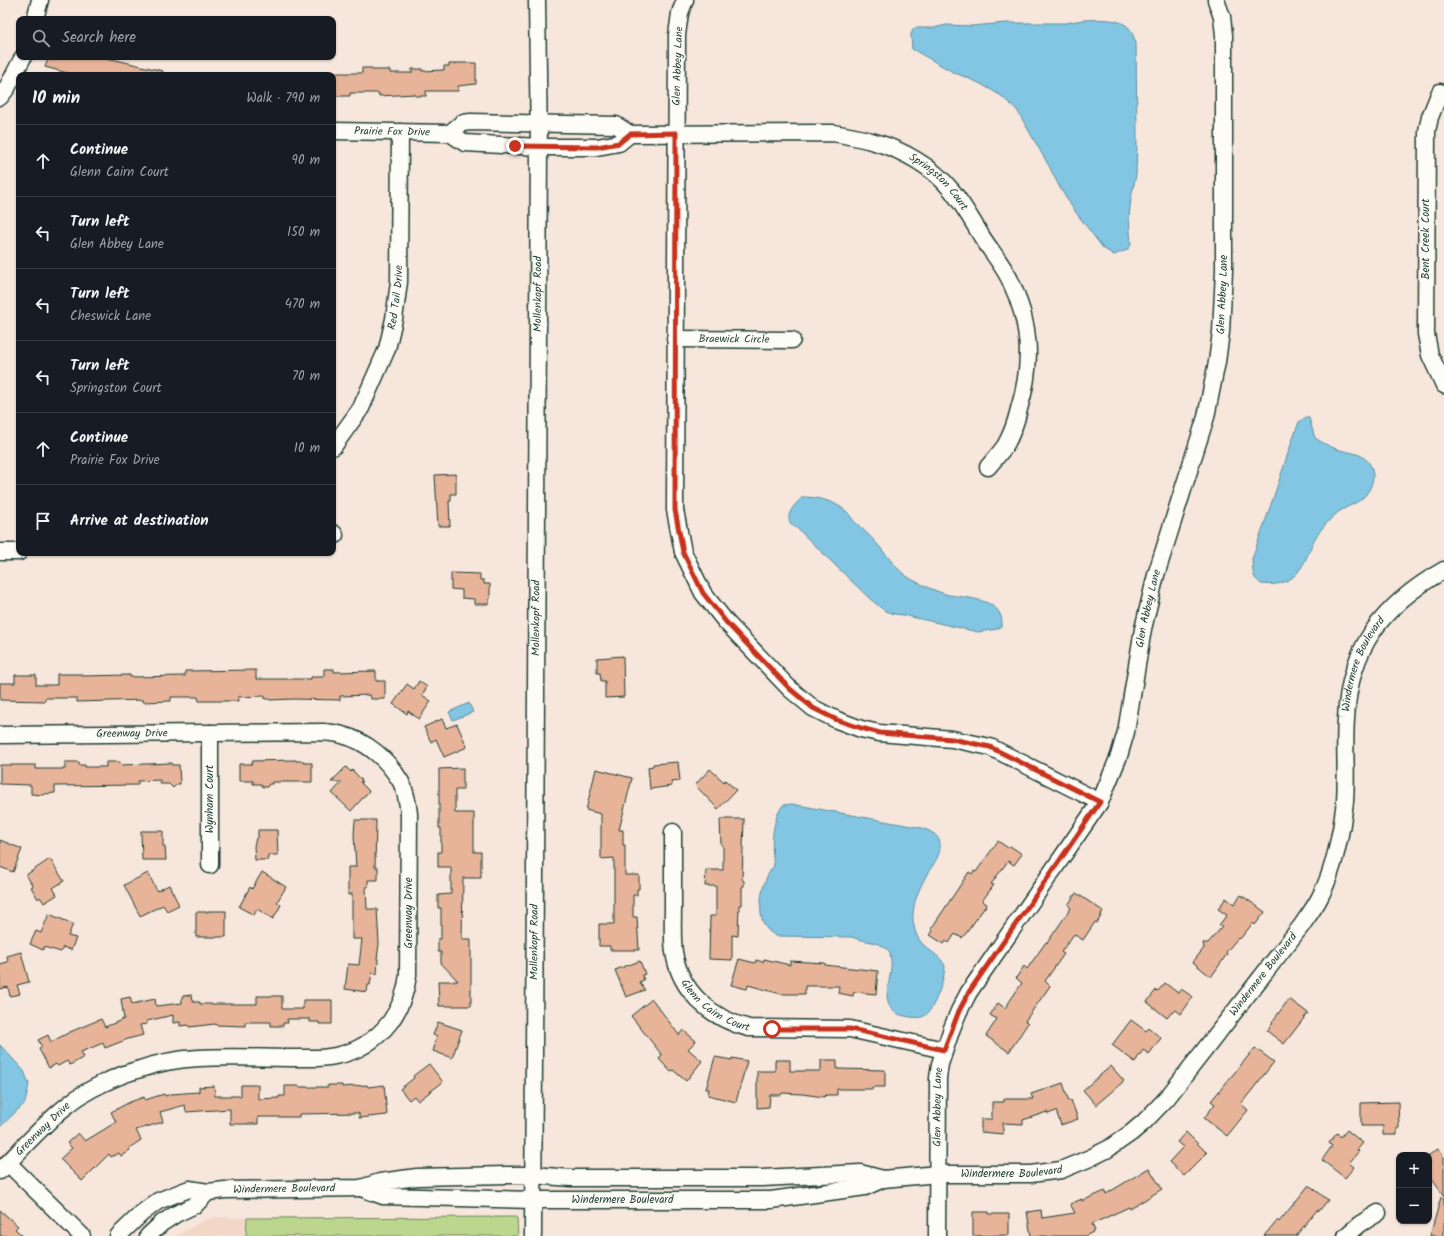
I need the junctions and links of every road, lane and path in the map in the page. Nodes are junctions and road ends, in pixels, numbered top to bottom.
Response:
1 (40, 0) edge
2 (537, 0) edge
3 (685, 0) edge
4 (1216, 0) edge
5 (36, 16) edge
6 (22, 60) edge
7 (17, 72) edge
8 (16, 75) edge
9 (1440, 92) dead end
10 (9, 93) edge
11 (539, 123) junction
12 (336, 131) edge
13 (400, 132) junction
14 (450, 133) junction
15 (676, 133) junction
16 (630, 134) junction
17 (539, 147) junction
18 (675, 339) junction
19 (792, 340) dead end
20 (1444, 385) edge
21 (336, 443) edge
22 (988, 467) dead end
23 (0, 552) edge
24 (16, 552) edge
25 (1444, 570) edge
26 (210, 733) junction
27 (0, 736) edge
28 (1100, 802) junction
29 (673, 832) dead end
30 (210, 865) dead end
31 (944, 1050) junction
32 (4, 1167) edge
33 (938, 1174) junction
34 (533, 1175) junction
35 (883, 1179) junction
36 (361, 1188) junction
37 (208, 1192) junction
38 (533, 1200) junction
39 (1378, 1213) dead end
40 (82, 1236) edge
41 (118, 1236) edge
42 (148, 1236) edge
43 (533, 1236) edge
44 (937, 1236) edge
45 (1346, 1236) edge

1 - 5 street
2 - 11 street, Mollenkopf Road
3 - 15 street, Glen Abbey Lane
4 - 28 street, Glen Abbey Lane
6 - 7 street
8 - 10 street
9 - 20 street, Bent Creek Court
11 - 14 street
11 - 16 street, Springston Court
11 - 17 street, Mollenkopf Road
12 - 13 street, Prairie Fox Drive
13 - 14 street, Prairie Fox Drive
13 - 21 street, Red Tail Drive
14 - 17 street, Prairie Fox Drive
15 - 16 street, Springston Court
15 - 18 street, Glen Abbey Lane
15 - 22 street, Springston Court
16 - 17 street, Springston Court
17 - 34 street, Mollenkopf Road
18 - 19 street, Braewick Circle
18 - 28 street, Glen Abbey Lane
23 - 24 street
25 - 33 street, Windermere Boulevard
26 - 27 street, Greenway Drive
26 - 30 street, Wynham Court
26 - 32 street, Greenway Drive
28 - 31 street, Glen Abbey Lane
29 - 31 street, Glenn Cairn Court
31 - 33 street, Glen Abbey Lane
32 - 40 street
33 - 35 street, Windermere Boulevard
33 - 44 street, Glen Abbey Lane
34 - 35 street, Windermere Boulevard
34 - 36 street, Windermere Boulevard
34 - 38 street, Mollenkopf Road
35 - 38 street, Windermere Boulevard
36 - 37 street, Windermere Boulevard
36 - 38 street, Windermere Boulevard
37 - 41 street, Windermere Boulevard
37 - 42 street
38 - 43 street, Mollenkopf Road
39 - 45 street

